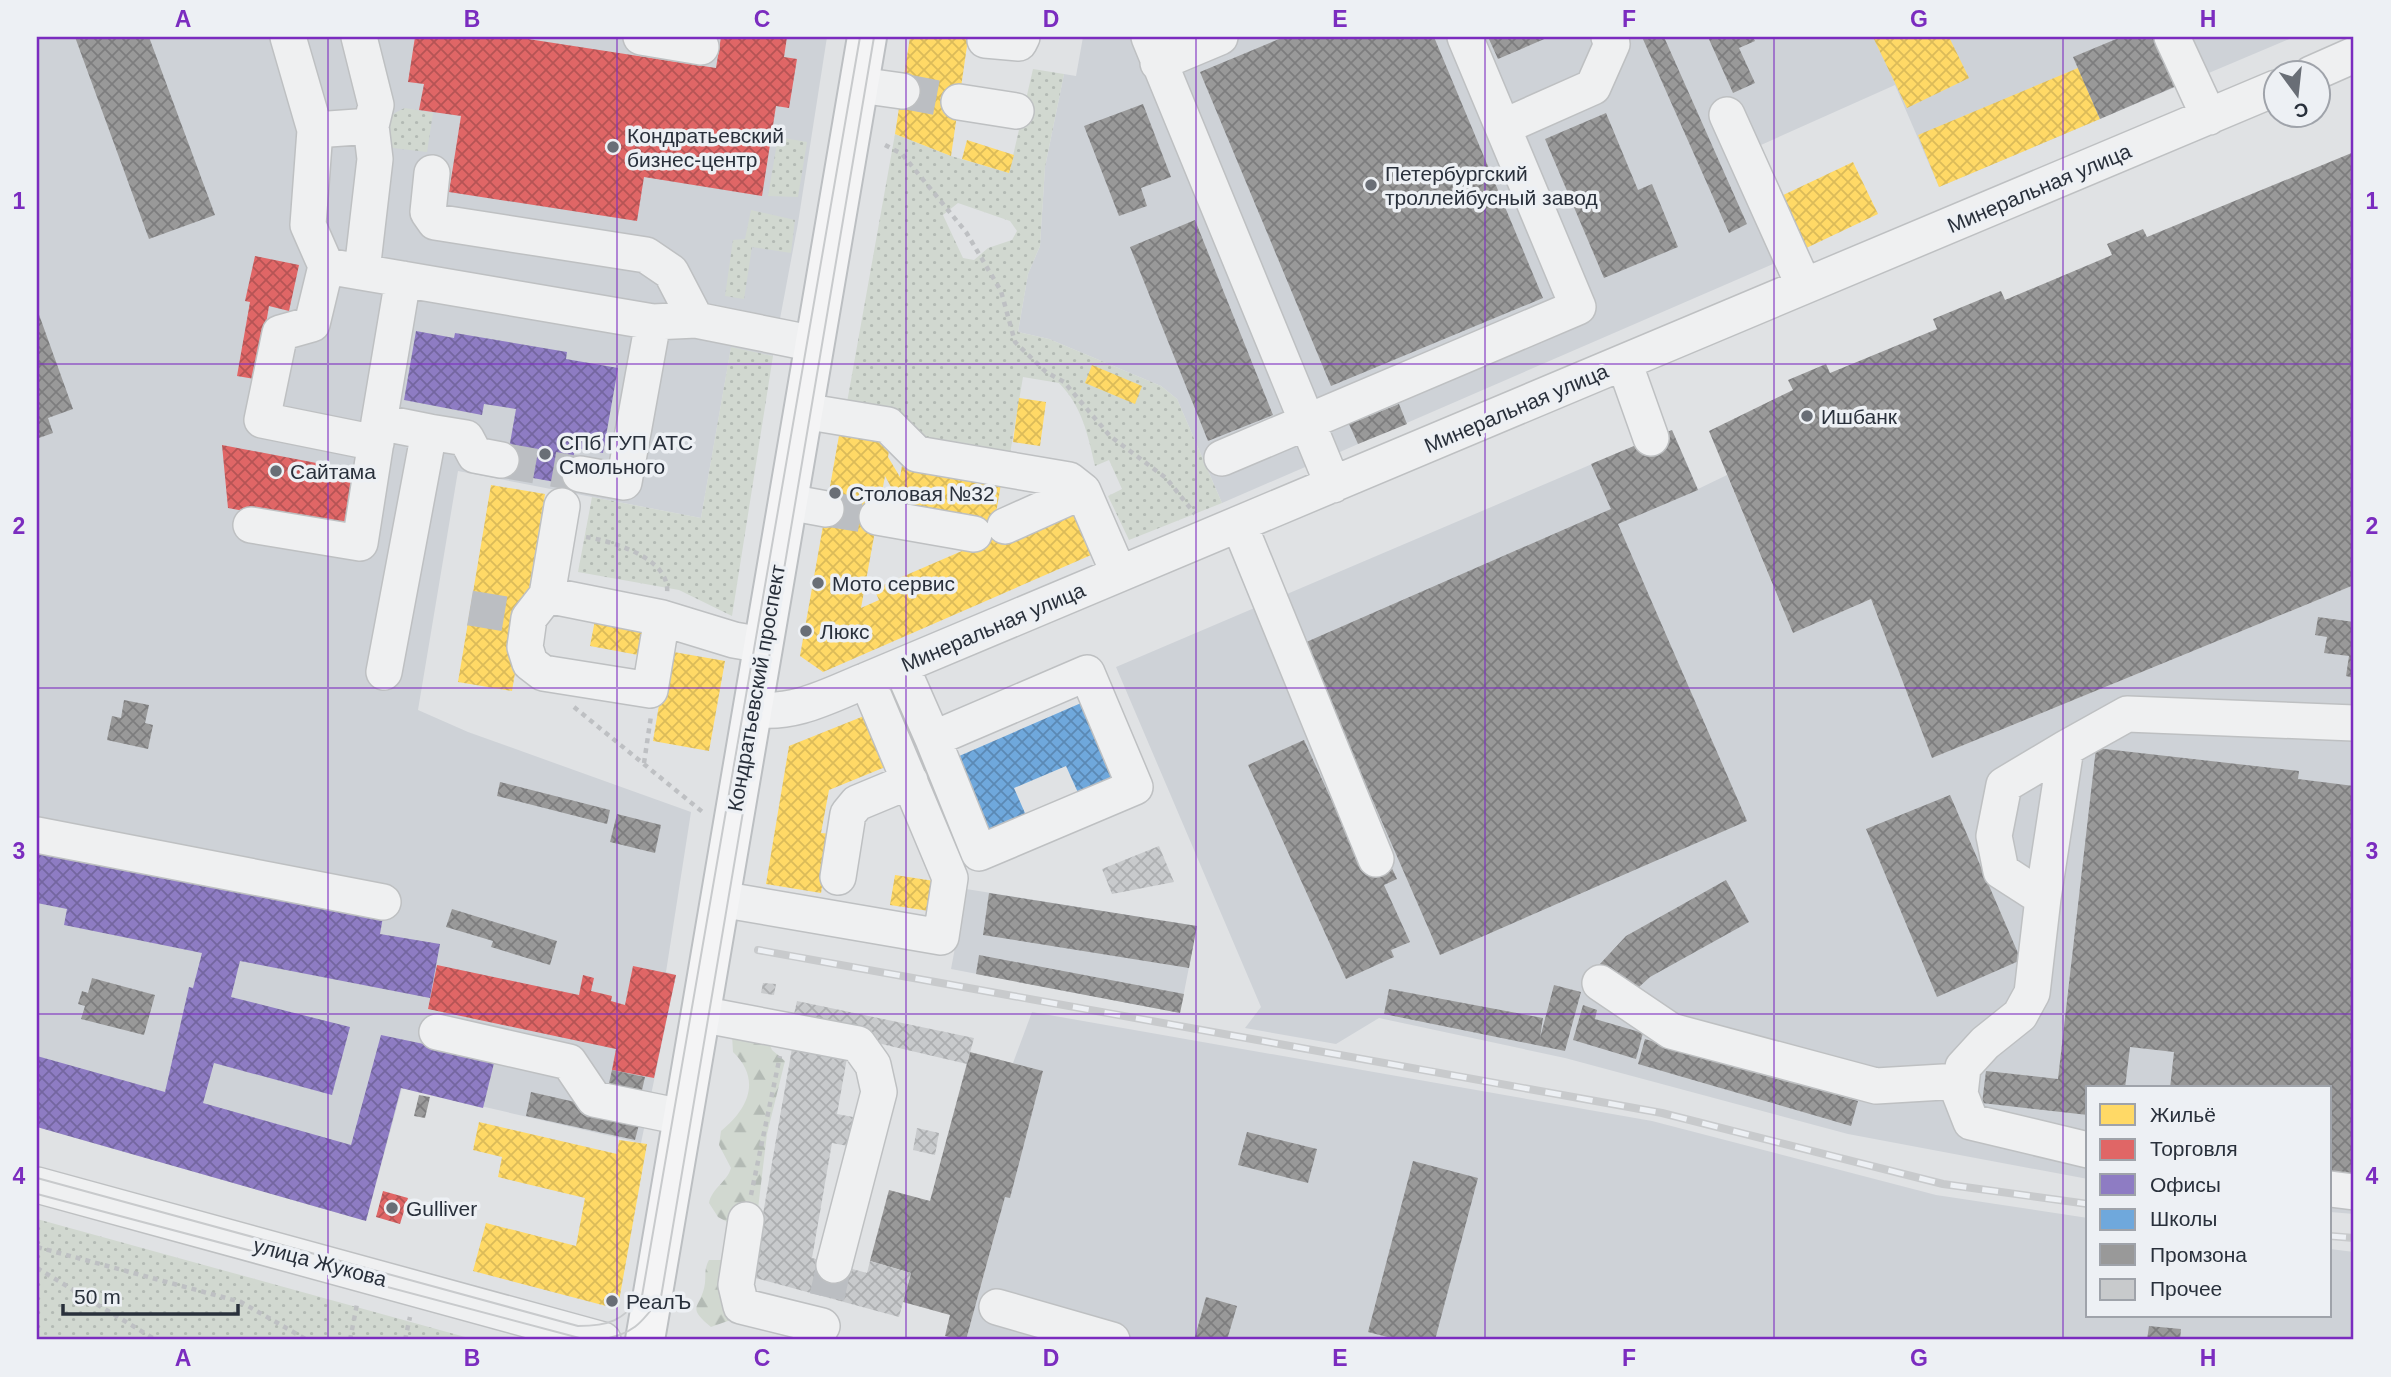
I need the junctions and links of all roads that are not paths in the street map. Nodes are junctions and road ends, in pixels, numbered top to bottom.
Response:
1 (359, 37) edge
2 (641, 37) edge
3 (867, 37) edge
4 (1022, 37) edge
5 (1220, 37) edge
6 (1465, 37) edge
7 (1609, 37) edge
8 (2172, 37) edge
9 (292, 38) edge
10 (985, 40) dead end
11 (701, 47) dead end
12 (1153, 50) edge
13 (2348, 50) edge
14 (2332, 60) edge
15 (859, 85) junction
16 (902, 91) tunnel mouth
17 (2262, 94) edge
18 (959, 102) tunnel mouth
19 (1016, 111) dead end
20 (1727, 115) dead end
21 (2209, 117) junction
22 (371, 126) junction
23 (1503, 127) junction
24 (315, 130) junction
25 (432, 173) dead end
26 (326, 266) junction
27 (362, 271) junction
28 (403, 279) junction
29 (1804, 286) junction
30 (696, 320) junction
31 (653, 322) junction
32 (815, 344) junction
33 (1624, 362) junction
34 (803, 411) junction
35 (1307, 422) junction
36 (429, 432) junction
37 (377, 433) junction
38 (1651, 438) dead end
39 (1222, 458) dead end
40 (501, 460) tunnel mouth
41 (580, 474) tunnel mouth
42 (1333, 485) junction
43 (1083, 491) junction
44 (788, 502) junction
45 (562, 506) dead end
46 (826, 509) tunnel mouth
47 (877, 517) tunnel mouth
48 (1240, 524) junction
49 (251, 525) dead end
50 (1119, 574) junction
51 (665, 603) junction
52 (533, 610) junction
53 (763, 645) junction
54 (901, 666) junction
55 (384, 672) dead end
56 (867, 680) junction
57 (752, 709) junction
58 (926, 723) junction
59 (2354, 723) edge
60 (2066, 748) junction
61 (910, 781) junction
62 (37, 835) edge
63 (1376, 859) dead end
64 (838, 877) dead end
65 (2043, 898) junction
66 (720, 900) junction
67 (383, 902) dead end
68 (1600, 983) dead end
69 (700, 1014) junction
70 (437, 1032) dead end
71 (1960, 1081) junction
72 (682, 1117) junction
73 (2086, 1150) edge
74 (37, 1185) edge
75 (2332, 1189) edge
76 (2354, 1192) edge
77 (746, 1220) road end
78 (997, 1307) dead end
79 (826, 1317) edge
80 (603, 1340) edge
81 (645, 1340) edge
82 (1112, 1340) edge

1 - 22 street
2 - 11 street
3 - 15 main road, Кондратьевский проспект
4 - 10 street
5 - 12 street
6 - 23 street
7 - 23 street
8 - 21 street
9 - 24 street
12 - 35 street
13 - 14 street
15 - 16 street
15 - 32 main road, Кондратьевский проспект
17 - 21 street, Минеральная улица
18 - 19 street
20 - 29 street
21 - 29 street, Минеральная улица
22 - 24 street
22 - 27 street
23 - 35 street
24 - 26 street
25 - 30 street
26 - 27 street
26 - 37 street
27 - 28 street
28 - 31 street
28 - 37 street
29 - 33 street, Минеральная улица
30 - 31 street
30 - 32 street
31 - 41 street
32 - 34 main road, Кондратьевский проспект
33 - 38 street
33 - 42 street, Минеральная улица
34 - 43 street
34 - 44 main road, Кондратьевский проспект
35 - 39 street
35 - 42 street
36 - 37 street
36 - 40 street
36 - 55 street
37 - 49 street
42 - 48 street, Минеральная улица
43 - 47 street
43 - 50 street
44 - 46 street
44 - 53 main road, Кондратьевский проспект
45 - 52 street
48 - 50 street, Минеральная улица
48 - 63 street
50 - 54 street, Минеральная улица
51 - 52 street
51 - 52 street
51 - 53 street
53 - 57 main road, Кондратьевский проспект
54 - 56 street, Минеральная улица
54 - 58 street
56 - 57 street, Минеральная улица
56 - 61 street
57 - 66 main road, Кондратьевский проспект
58 - 58 street
59 - 60 street
60 - 65 street
60 - 65 street
61 - 64 street
61 - 66 street
62 - 67 street
65 - 71 street
66 - 69 main road, Кондратьевский проспект
68 - 71 street
69 - 72 main road, Кондратьевский проспект
69 - 79 street
70 - 72 street
71 - 73 street
72 - 81 main road, Кондратьевский проспект
74 - 80 street, улица Жукова
75 - 76 street
77 - 79 street
78 - 82 street

